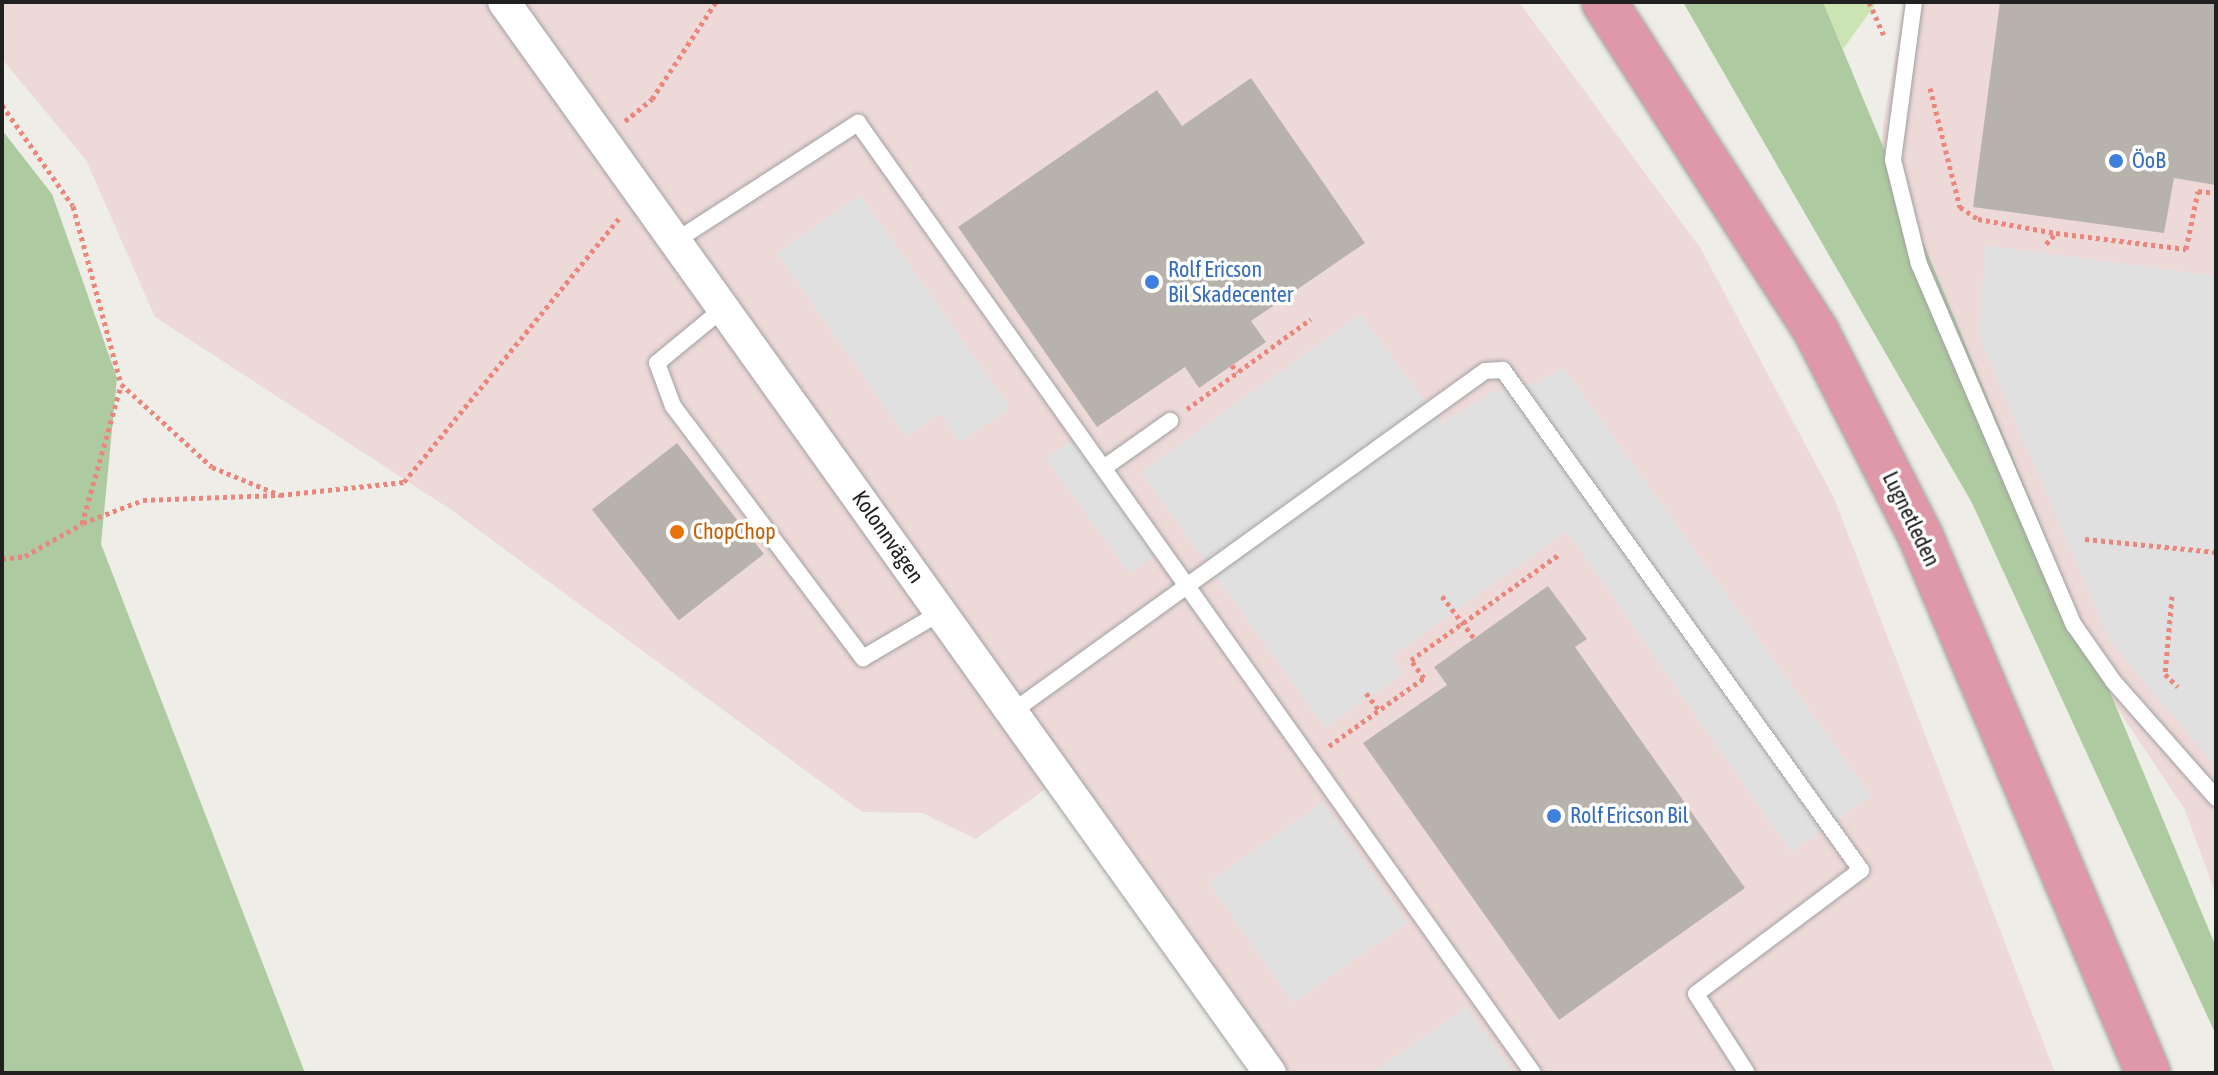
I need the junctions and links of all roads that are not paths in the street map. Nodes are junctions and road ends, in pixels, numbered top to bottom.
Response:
1 (504, 2) edge
2 (1604, 2) edge
3 (1914, 2) edge
4 (677, 240) junction
5 (725, 307) junction
6 (1170, 421) road end
7 (1105, 467) junction
8 (1186, 582) junction
9 (941, 612) junction
10 (1012, 712) junction
11 (2216, 798) edge
12 (1270, 1073) edge
13 (1533, 1073) edge
14 (1747, 1073) edge
15 (2148, 1073) edge

1 - 4 street, Kolonnvägen
2 - 15 highway, Lugnetleden
3 - 11 lane
4 - 5 street, Kolonnvägen
4 - 7 lane
5 - 9 street, Kolonnvägen
5 - 9 lane
6 - 7 lane
7 - 8 lane
8 - 10 lane
8 - 13 lane
8 - 14 lane
9 - 10 street, Kolonnvägen
10 - 12 street, Kolonnvägen

